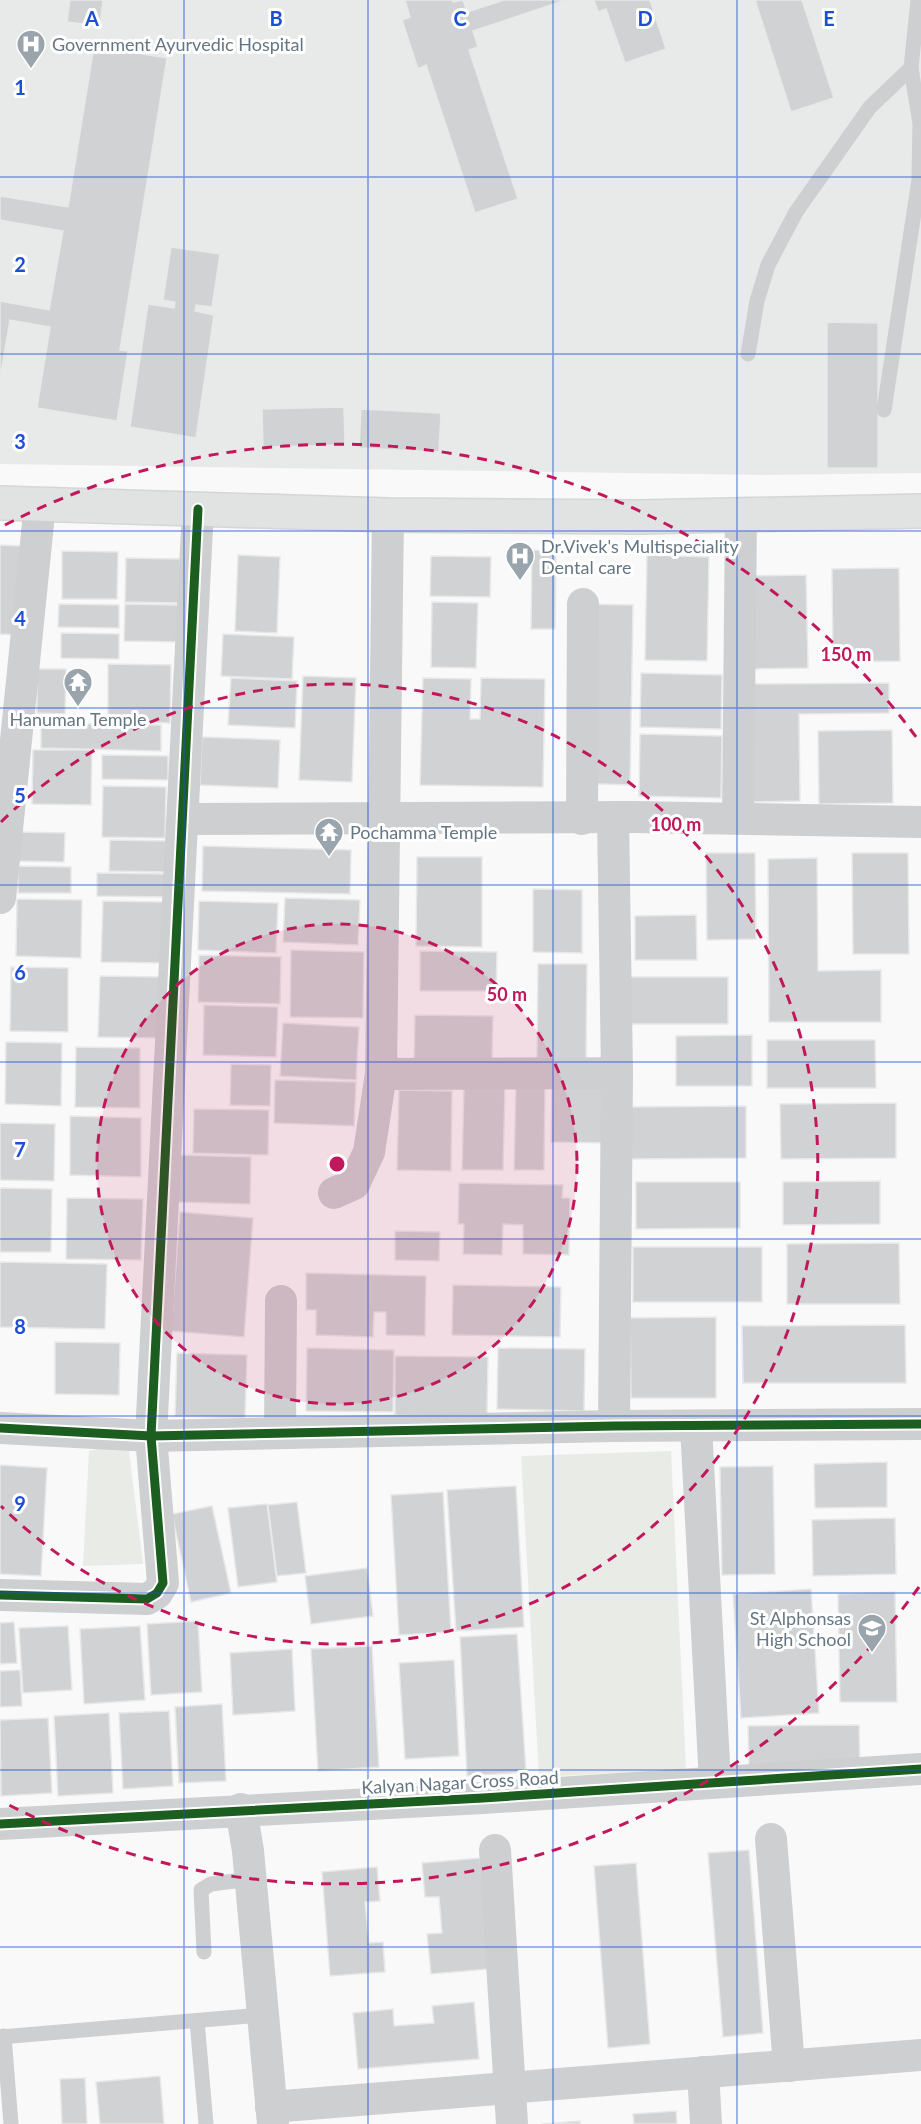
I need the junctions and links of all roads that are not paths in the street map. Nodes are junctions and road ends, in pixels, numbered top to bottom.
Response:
1 (918, 0) edge
2 (911, 68) junction
3 (748, 354) dead end
4 (884, 410) dead end
5 (0, 503) edge
6 (40, 504) junction
7 (198, 509) junction
8 (921, 511) edge
9 (741, 514) junction
10 (387, 515) junction
11 (583, 604) dead end
12 (598, 818) junction
13 (738, 818) junction
14 (183, 819) junction
15 (384, 819) junction
16 (921, 822) edge
17 (0, 898) edge
18 (617, 1073) junction
19 (381, 1074) junction
20 (334, 1193) dead end
21 (281, 1301) dead end
22 (921, 1424) edge
23 (696, 1425) junction
24 (614, 1426) junction
25 (0, 1428) edge
26 (280, 1433) junction
27 (151, 1436) junction
28 (0, 1595) edge
29 (921, 1769) edge
30 (715, 1782) junction
31 (241, 1809) junction
32 (0, 1824) edge
33 (771, 1839) dead end
34 (495, 1850) dead end
35 (250, 1879) junction
36 (204, 1952) dead end
37 (262, 2015) junction
38 (197, 2021) junction
39 (2, 2037) edge
40 (921, 2055) edge
41 (789, 2066) junction
42 (703, 2073) junction
43 (510, 2087) junction
44 (272, 2115) edge
45 (11, 2124) edge
46 (206, 2124) edge
47 (512, 2124) edge
48 (706, 2124) edge

1 - 2 lane
2 - 3 lane
2 - 4 lane
5 - 6 main road
6 - 7 main road
6 - 17 street
7 - 10 main road
7 - 14 street
8 - 9 main road
9 - 10 main road
9 - 13 street
10 - 15 street
11 - 12 street
12 - 13 street
12 - 15 street
12 - 18 street
13 - 16 street
14 - 15 street
14 - 27 street
15 - 19 street
18 - 19 street
18 - 24 street
19 - 20 street
21 - 26 street
22 - 23 street
23 - 24 street
23 - 30 street
24 - 26 street
25 - 27 street
26 - 27 street
27 - 28 street
29 - 30 street, Kalyan Nagar Cross Road
30 - 31 street, Kalyan Nagar Cross Road
31 - 32 street, Kalyan Nagar Cross Road
31 - 35 street
33 - 41 street
34 - 43 street
35 - 36 lane
35 - 37 street
37 - 38 lane
37 - 44 street
38 - 39 lane
38 - 46 lane
39 - 45 lane
40 - 41 street
41 - 42 street
42 - 43 street
42 - 48 street
43 - 44 street
43 - 47 street

